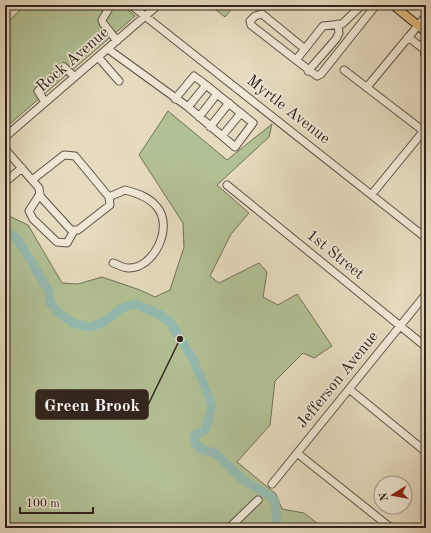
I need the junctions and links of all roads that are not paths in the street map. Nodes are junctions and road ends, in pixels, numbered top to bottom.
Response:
1 (102, 5) edge
2 (131, 5) edge
3 (158, 5) edge
4 (362, 5) edge
5 (376, 5) edge
6 (393, 5) edge
7 (426, 16) edge
8 (146, 17) junction
9 (365, 18) junction
10 (338, 24) junction
11 (418, 26) junction
12 (107, 27) junction
13 (426, 32) edge
14 (339, 33) junction
15 (124, 35) junction
16 (408, 37) junction
17 (426, 40) edge
18 (117, 41) junction
19 (108, 49) junction
20 (305, 49) junction
21 (424, 50) edge
22 (98, 57) junction
23 (296, 60) junction
24 (344, 70) dead end
25 (308, 71) junction
26 (75, 77) junction
27 (119, 81) dead end
28 (206, 85) junction
29 (367, 87) junction
30 (217, 94) junction
31 (176, 99) junction
32 (45, 102) junction
33 (229, 103) junction
34 (188, 107) junction
35 (241, 113) junction
36 (199, 117) junction
37 (210, 127) junction
38 (425, 131) edge
39 (222, 136) junction
40 (5, 137) edge
41 (5, 149) edge
42 (22, 168) junction
43 (32, 180) junction
44 (5, 182) edge
45 (226, 185) dead end
46 (40, 194) junction
47 (372, 194) junction
48 (109, 197) junction
49 (74, 231) junction
50 (426, 238) edge
51 (113, 263) dead end
52 (426, 294) edge
53 (400, 326) junction
54 (426, 347) edge
55 (349, 390) junction
56 (426, 452) edge
57 (297, 453) junction
58 (272, 484) dead end
59 (258, 500) dead end
60 (229, 528) edge
61 (391, 528) edge

1 - 12 street
2 - 8 street, Myrtle Avenue
3 - 8 street, Rock Avenue
4 - 10 street
5 - 9 street
6 - 11 main road
7 - 11 street
8 - 15 street, Rock Avenue
8 - 47 street, Myrtle Avenue
9 - 14 street
9 - 25 street
10 - 14 street
10 - 20 street
11 - 13 main road
11 - 16 street
12 - 15 street
12 - 18 street
14 - 25 street
15 - 18 street, Rock Avenue
16 - 21 street
16 - 29 street
17 - 21 street
18 - 19 street, Rock Avenue
19 - 22 street, Rock Avenue
19 - 31 street
20 - 23 street
20 - 23 street
22 - 26 street, Rock Avenue
22 - 27 street
23 - 25 street
24 - 29 street
26 - 32 street, Rock Avenue
26 - 32 street
28 - 30 street
28 - 31 street
28 - 34 street
29 - 38 street
30 - 33 street
30 - 36 street
31 - 34 street
32 - 40 street, Rock Avenue
33 - 35 street
33 - 37 street
34 - 36 street
35 - 39 street
35 - 39 street
36 - 37 street
37 - 39 street
38 - 47 street
41 - 42 street
42 - 43 street
42 - 44 street
43 - 46 street
43 - 48 street
45 - 53 street, 1st Street
46 - 49 street
46 - 49 street
47 - 50 street, Myrtle Avenue
48 - 49 street
48 - 51 street
52 - 53 street, Jefferson Avenue
53 - 54 street, 1st Street
53 - 55 street, Jefferson Avenue
55 - 56 street
55 - 57 street, Jefferson Avenue
57 - 58 street, Jefferson Avenue
57 - 61 street
59 - 60 street

